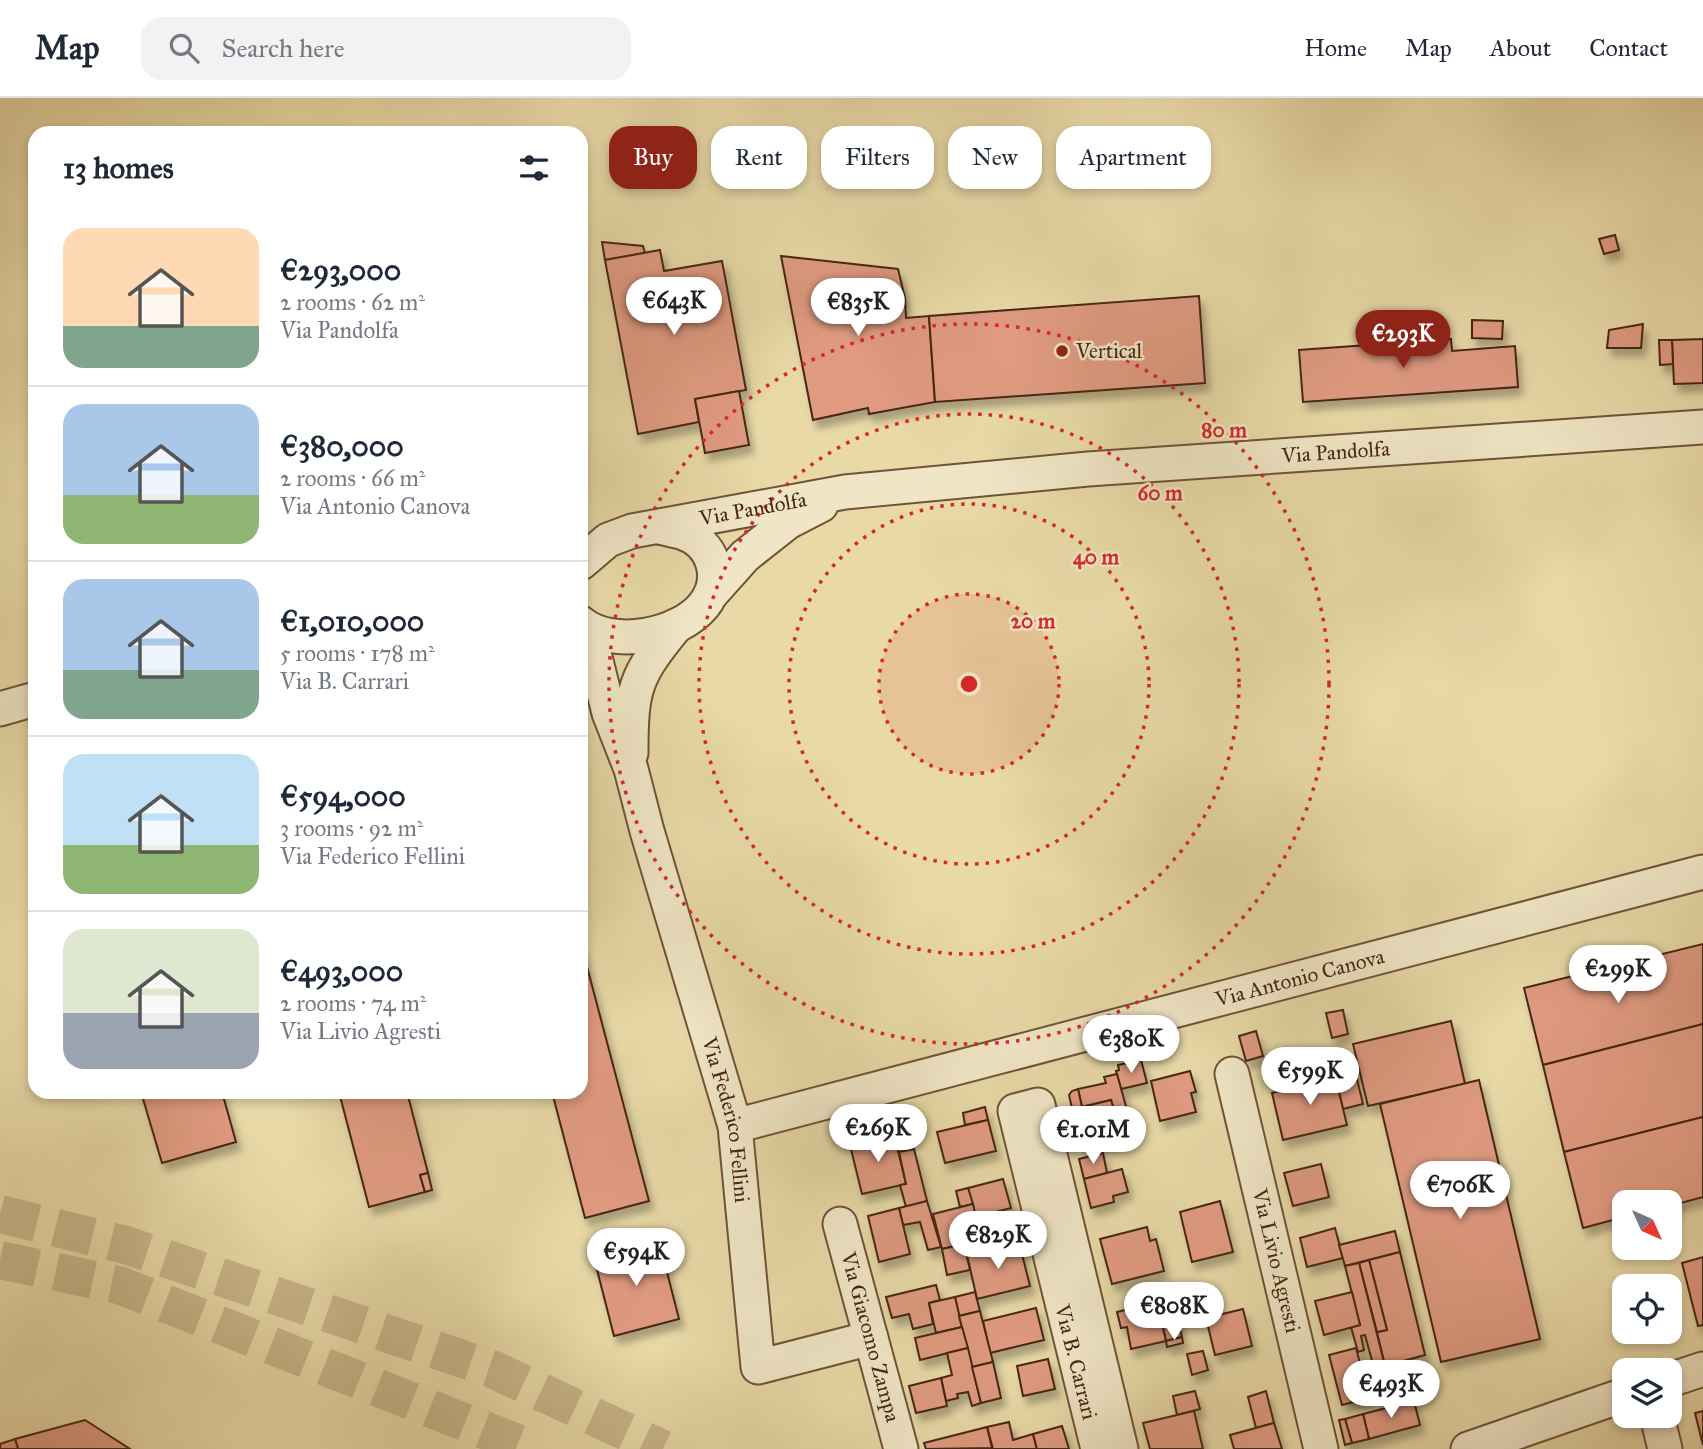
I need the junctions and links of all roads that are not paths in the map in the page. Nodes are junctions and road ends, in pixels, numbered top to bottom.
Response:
1 (1703, 427) edge
2 (845, 492) junction
3 (659, 527) junction
4 (594, 544) edge
5 (712, 593) junction
6 (676, 626) junction
7 (588, 628) edge
8 (588, 640) edge
9 (28, 701) edge
10 (0, 709) edge
11 (631, 769) junction
12 (1703, 872) edge
13 (1232, 1074) dead end
14 (734, 1126) junction
15 (840, 1224) dead end
16 (871, 1338) junction
17 (1703, 1368) edge
18 (1682, 1376) edge
19 (1612, 1399) edge
20 (1660, 1428) edge
21 (901, 1449) edge
22 (1098, 1449) edge
23 (1121, 1449) edge
24 (1321, 1449) edge
25 (1468, 1449) edge
26 (1665, 1449) edge

1 - 2 street, Via Pandolfa
2 - 3 street, Via Pandolfa
2 - 5 street, Via Pandolfa
3 - 4 street, Via Pandolfa
3 - 5 street, Via Pandolfa
5 - 6 street, Via Pandolfa
6 - 7 street, Via Pandolfa
6 - 11 street, Via Federico Fellini
8 - 11 street, Via Federico Fellini
9 - 10 street
11 - 14 street, Via Federico Fellini
12 - 14 street, Via Antonio Canova
13 - 24 street, Via Livio Agresti
14 - 16 street, Via Federico Fellini
15 - 16 street, Via Giacomo Zampa
16 - 21 street, Via Giacomo Zampa
17 - 18 street
19 - 25 street
20 - 26 street
22 - 23 street, Via B. Carrari

